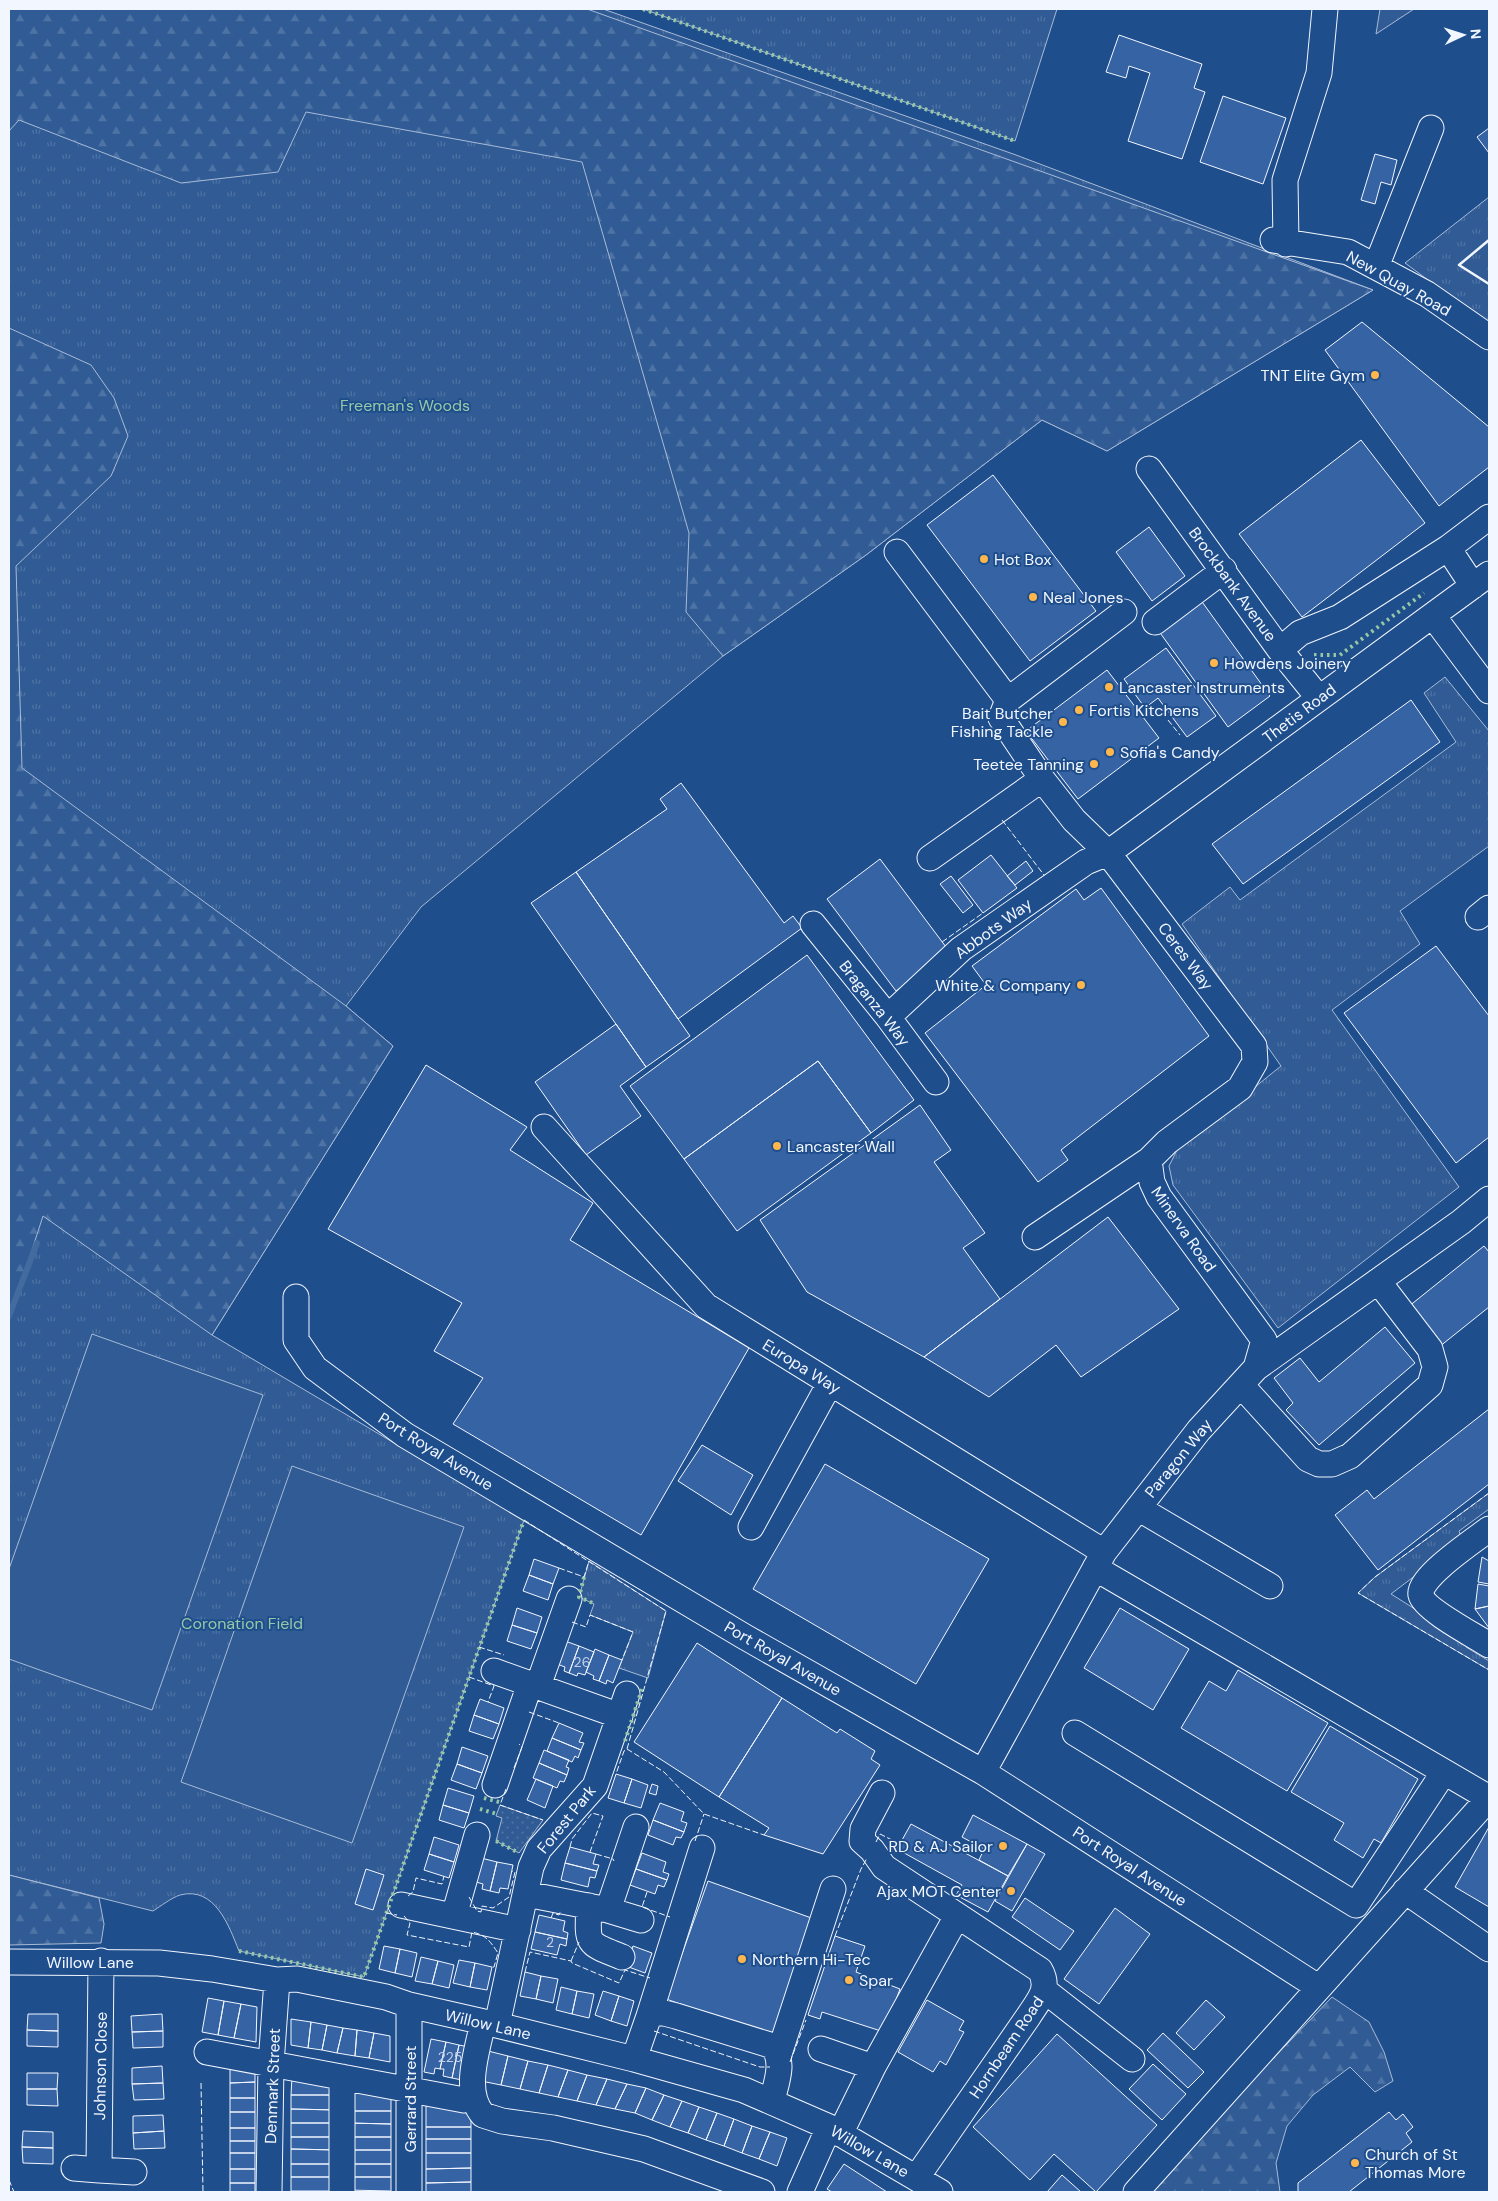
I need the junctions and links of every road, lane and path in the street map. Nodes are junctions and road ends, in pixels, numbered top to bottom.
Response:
1 (1325, 9) edge
2 (1431, 128) dead end
3 (1376, 267) junction
4 (1489, 337) edge
5 (1149, 469) dead end
6 (1489, 517) edge
7 (1448, 548) junction
8 (897, 552) dead end
9 (1224, 570) junction
10 (1481, 580) edge
11 (1124, 612) dead end
12 (1433, 616) junction
13 (1155, 622) dead end
14 (1280, 650) junction
15 (1489, 691) edge
16 (1318, 697) junction
17 (1008, 700) junction
18 (1042, 779) junction
19 (1108, 853) junction
20 (930, 858) dead end
21 (813, 924) dead end
22 (888, 1017) junction
23 (936, 1082) dead end
24 (544, 1127) dead end
25 (1149, 1160) junction
26 (1489, 1199) edge
27 (1035, 1237) dead end
28 (1378, 1281) junction
29 (296, 1297) dead end
30 (1249, 1377) junction
31 (830, 1383) junction
32 (1138, 1508) junction
33 (751, 1527) dead end
34 (1489, 1529) edge
35 (1099, 1560) junction
36 (1270, 1586) dead end
37 (569, 1599) dead end
38 (1489, 1644) edge
39 (494, 1671) dead end
40 (534, 1685) junction
41 (1074, 1733) dead end
42 (983, 1772) junction
43 (1444, 1772) junction
44 (495, 1785) dead end
45 (882, 1793) dead end
46 (636, 1827) dead end
47 (477, 1835) dead end
48 (702, 1848) dead end
49 (833, 1889) dead end
50 (1406, 1891) junction
51 (526, 1894) junction
52 (401, 1905) dead end
53 (598, 1908) junction
54 (454, 1916) junction
55 (957, 1916) junction
56 (641, 1920) dead end
57 (518, 1930) junction
58 (1489, 1949) edge
59 (622, 1957) dead end
60 (101, 1961) junction
61 (9, 1962) edge
62 (276, 1980) junction
63 (1318, 1987) junction
64 (1044, 1990) junction
65 (409, 2005) junction
66 (649, 2016) junction
67 (490, 2023) junction
68 (821, 2049) dead end
69 (207, 2052) dead end
70 (779, 2054) junction
71 (634, 2059) junction
72 (1132, 2059) dead end
73 (271, 2064) junction
74 (874, 2067) junction
75 (342, 2077) junction
76 (410, 2090) junction
77 (464, 2100) dead end
78 (772, 2101) junction
79 (835, 2130) junction
80 (74, 2168) dead end
81 (99, 2170) junction
82 (134, 2172) dead end
83 (917, 2177) junction
84 (269, 2192) edge
85 (342, 2192) edge
86 (409, 2192) edge
87 (762, 2192) edge
88 (800, 2192) edge
89 (940, 2192) edge
90 (1136, 2192) edge

1 - 3 street, New Quay Road
2 - 3 street
3 - 4 street, New Quay Road
5 - 9 street, Brockbank Avenue
6 - 7 street
7 - 10 street
7 - 14 street
8 - 17 street
9 - 13 street
9 - 14 street, Brockbank Avenue
10 - 12 street, Thetis Road
11 - 17 street
12 - 15 street
12 - 16 street, Thetis Road
14 - 16 street, Brockbank Avenue
16 - 19 street, Thetis Road
17 - 18 street, Ceres Way
18 - 19 street, Ceres Way
18 - 20 street
19 - 22 street, Abbots Way
19 - 25 street, Ceres Way
21 - 22 street, Braganza Way
22 - 23 street, Braganza Way
24 - 31 street, Europa Way
25 - 27 street
25 - 30 street, Minerva Road
26 - 28 street, Paragon Way
28 - 30 street, Paragon Way
28 - 30 street
29 - 42 street, Port Royal Avenue
30 - 32 street, Paragon Way
31 - 33 street
31 - 35 street, Europa Way
32 - 35 street, Paragon Way
32 - 36 street
34 - 38 street
35 - 42 street, Paragon Way
35 - 43 street, Europa Way
37 - 40 street
39 - 40 street, Forest Park
40 - 44 street
40 - 51 street, Forest Park
41 - 43 street
42 - 63 street, Port Royal Avenue
43 - 50 street, Europa Way
45 - 55 street, Hornbeam Road
46 - 53 street
47 - 54 street
48 - 66 street
49 - 70 street
50 - 58 street
50 - 63 street
51 - 53 street
51 - 57 street, Forest Park
52 - 54 street
53 - 56 street
53 - 59 street
54 - 57 street
55 - 64 street, Hornbeam Road
55 - 74 street
57 - 67 street, Forest Park
60 - 61 street, Willow Lane
60 - 62 street, Willow Lane
60 - 81 street, Johnson Close
62 - 65 street, Willow Lane
62 - 73 street, Denmark Street
63 - 90 street
64 - 72 street
64 - 83 street, Hornbeam Road
65 - 67 street, Willow Lane
65 - 76 street, Gerrard Street
66 - 70 street
66 - 71 street
67 - 71 street, Willow Lane
67 - 87 street, Forest Park
68 - 74 street
69 - 73 street
70 - 78 street
71 - 78 street, Willow Lane
73 - 75 street
73 - 84 street, Denmark Street
74 - 79 street
75 - 76 street
75 - 85 street
76 - 77 street
76 - 86 street, Gerrard Street
78 - 79 street, Willow Lane
79 - 83 street, Willow Lane
79 - 88 street
80 - 81 street
81 - 82 street
83 - 89 street, Willow Lane

